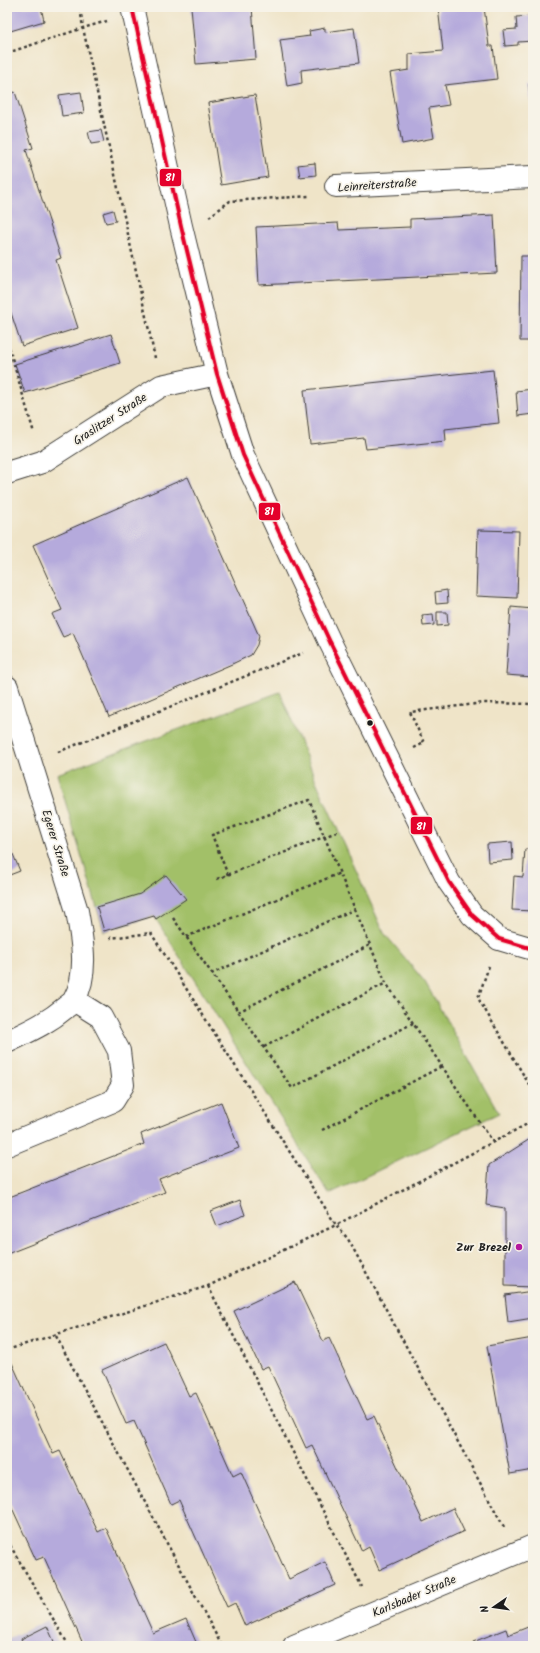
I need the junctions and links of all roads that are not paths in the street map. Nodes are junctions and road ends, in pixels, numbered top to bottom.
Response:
1 (132, 10) edge
2 (533, 177) edge
3 (336, 186) road end
4 (217, 374) junction
5 (7, 473) edge
6 (7, 687) edge
7 (533, 949) edge
8 (74, 1000) junction
9 (7, 1042) edge
10 (7, 1145) edge
11 (524, 1550) edge
12 (294, 1646) edge

1 - 4 street
2 - 3 street, Leinreiterstraße
4 - 5 street, Graslitzer Straße
4 - 7 street
6 - 8 street, Egerer Straße
8 - 9 street, Egerer Straße
8 - 10 street
11 - 12 street, Karlsbader Straße

